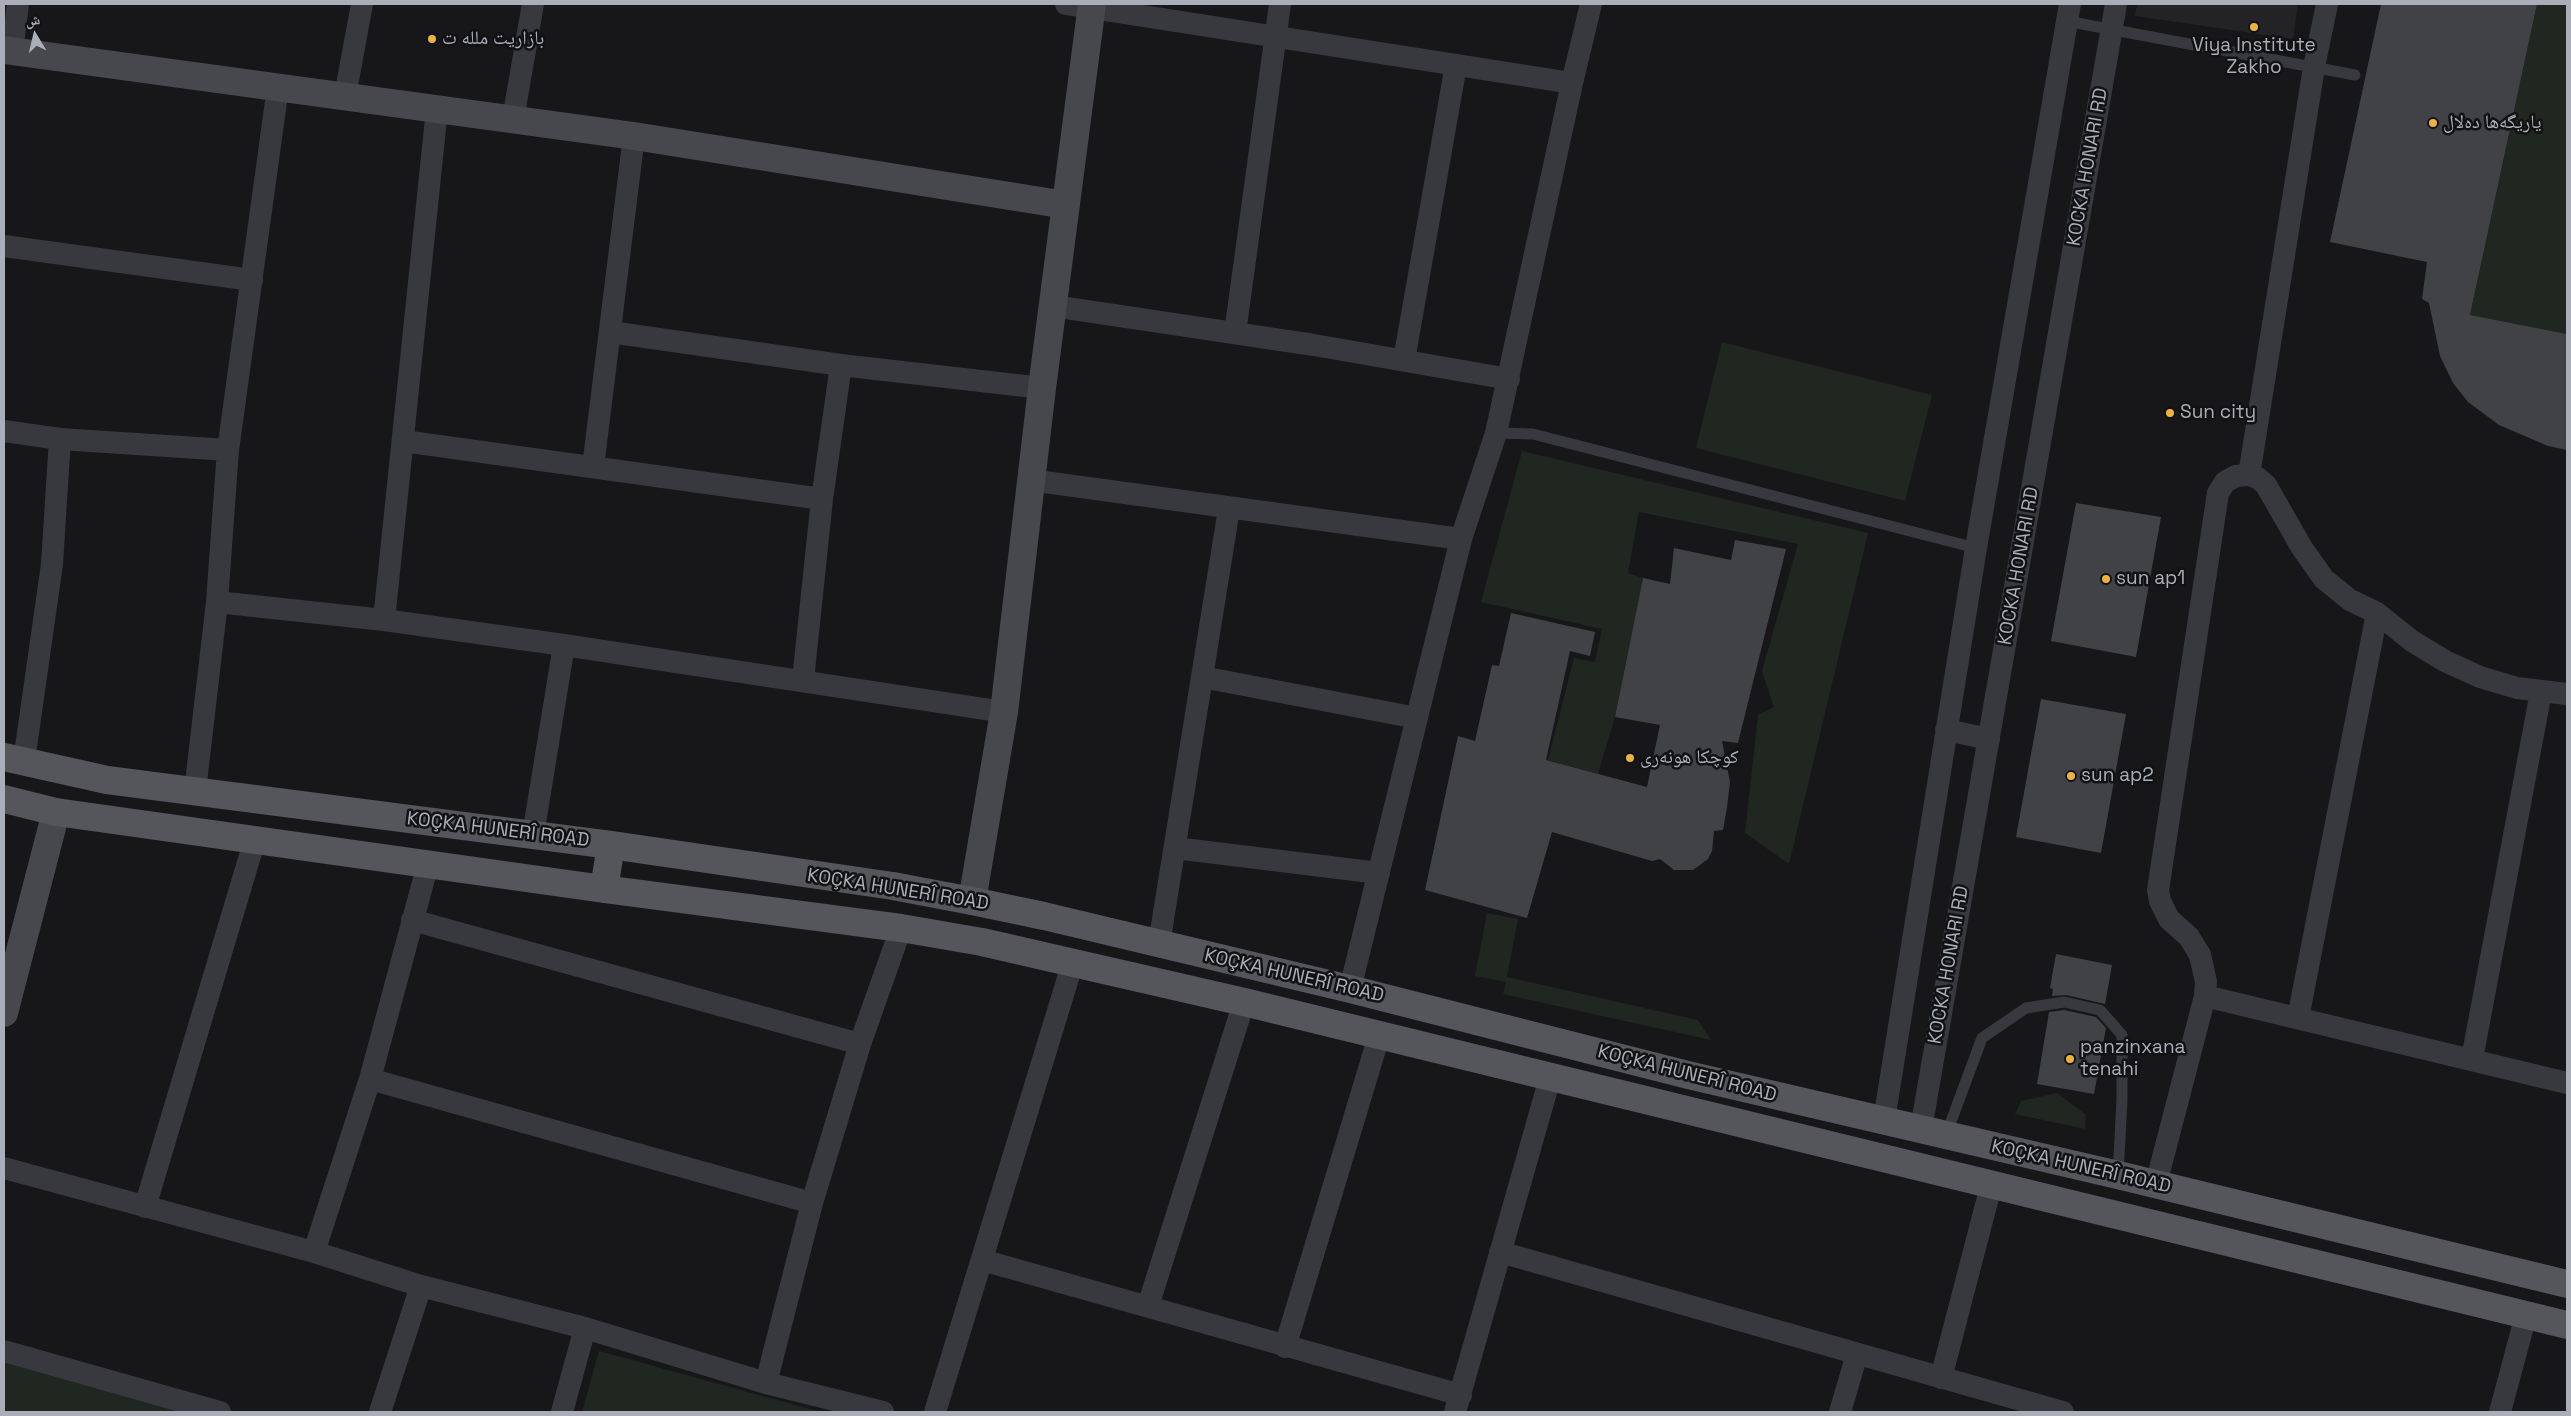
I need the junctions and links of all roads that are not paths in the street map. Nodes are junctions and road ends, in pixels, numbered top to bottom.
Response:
1 (18, 4) edge
2 (362, 4) edge
3 (533, 4) edge
4 (1280, 4) edge
5 (1591, 4) edge
6 (2116, 4) edge
7 (2327, 4) edge
8 (1083, 5) edge
9 (2068, 12) edge
10 (2112, 30) junction
11 (1275, 38) junction
12 (8, 50) edge
13 (1456, 65) junction
14 (2314, 67) junction
15 (2355, 75) dead end
16 (1572, 83) junction
17 (278, 87) junction
18 (345, 96) junction
19 (437, 109) junction
20 (512, 119) junction
21 (634, 136) junction
22 (1066, 205) junction
23 (4, 246) edge
24 (252, 280) junction
25 (1053, 306) junction
26 (610, 332) junction
27 (1235, 333) junction
28 (1404, 360) junction
29 (840, 365) junction
30 (1509, 379) junction
31 (1042, 388) junction
32 (4, 431) edge
33 (1496, 433) junction
34 (60, 439) junction
35 (403, 441) junction
36 (228, 450) junction
37 (593, 467) junction
38 (2249, 475) junction
39 (1030, 480) junction
40 (822, 499) junction
41 (1229, 509) junction
42 (1461, 539) junction
43 (1976, 548) junction
44 (217, 602) junction
45 (2377, 613) junction
46 (384, 620) junction
47 (564, 645) junction
48 (1202, 677) junction
49 (803, 680) junction
50 (2541, 692) junction
51 (2567, 694) edge
52 (1004, 712) junction
53 (1417, 718) junction
54 (1946, 730) junction
55 (1989, 740) junction
56 (14, 759) edge
57 (195, 791) junction
58 (4, 800) edge
59 (56, 812) junction
60 (533, 835) junction
61 (255, 839) junction
62 (611, 845) junction
63 (1175, 848) junction
64 (428, 864) junction
65 (1379, 873) junction
66 (604, 889) junction
67 (972, 901) junction
68 (412, 920) junction
69 (901, 928) junction
70 (1159, 944) junction
71 (1073, 962) junction
72 (1350, 989) junction
73 (2205, 996) junction
74 (1244, 1002) junction
75 (4, 1013) edge
76 (2298, 1018) junction
77 (1379, 1036) junction
78 (860, 1044) junction
79 (2472, 1059) junction
80 (370, 1078) junction
81 (1550, 1078) junction
82 (2567, 1083) edge
83 (1884, 1120) junction
84 (1934, 1132) junction
85 (4, 1168) edge
86 (2118, 1175) junction
87 (2156, 1184) junction
88 (1991, 1186) junction
89 (812, 1203) junction
90 (145, 1207) junction
91 (314, 1252) junction
92 (1500, 1252) junction
93 (982, 1260) junction
94 (2567, 1284) edge
95 (420, 1286) junction
96 (1148, 1306) junction
97 (2526, 1315) junction
98 (2567, 1325) edge
99 (585, 1328) junction
100 (1285, 1347) junction
101 (4, 1351) edge
102 (1856, 1354) junction
103 (1942, 1378) junction
104 (766, 1383) junction
105 (1458, 1404) edge
106 (2027, 1407) edge
107 (847, 1408) edge
108 (220, 1412) edge
109 (380, 1412) edge
110 (562, 1412) edge
111 (883, 1412) edge
112 (936, 1412) edge
113 (1840, 1412) edge
114 (2064, 1412) edge
115 (2500, 1412) edge

1 - 12 street
2 - 18 street
3 - 20 street
4 - 11 street
5 - 16 street
6 - 10 street, KOCKA HONARI RD
7 - 14 street
8 - 11 street
8 - 22 street
9 - 10 lane
9 - 43 street, KOCKA HONARI RD
10 - 14 lane
10 - 55 street, KOCKA HONARI RD
11 - 13 street
11 - 27 street
12 - 17 street
13 - 16 street
13 - 28 street
14 - 15 lane
14 - 38 street
16 - 30 street
17 - 18 street
17 - 24 street
18 - 19 street
19 - 20 street
19 - 35 street
20 - 21 street
21 - 22 street
21 - 26 street
22 - 25 street
23 - 24 street
24 - 36 street
25 - 27 street
25 - 31 street
26 - 29 street
26 - 37 street
27 - 28 street
28 - 30 street
29 - 31 street
29 - 40 street
30 - 33 street
31 - 39 street
32 - 34 street
33 - 42 street
33 - 43 lane
34 - 36 street
34 - 56 street
35 - 37 street
35 - 46 street
36 - 44 street
37 - 40 street
38 - 45 street
38 - 73 street
39 - 41 street
39 - 52 street
40 - 49 street
41 - 42 street
41 - 48 street
42 - 53 street
43 - 54 street, KOCKA HONARI RD
44 - 46 street
44 - 57 street
45 - 50 street
45 - 76 street
46 - 47 street
47 - 49 street
47 - 60 street
48 - 53 street
48 - 63 street
49 - 52 street
50 - 51 street
50 - 79 street
52 - 67 street
53 - 65 street
54 - 55 street
54 - 83 street, KOCKA HONARI RD
55 - 84 street, KOCKA HONARI RD
56 - 57 main road, KOÇKA HUNERÎ ROAD
57 - 60 main road, KOÇKA HUNERÎ ROAD
58 - 59 main road
59 - 61 main road
59 - 75 street
60 - 62 main road, KOÇKA HUNERÎ ROAD
61 - 64 main road
61 - 90 street
62 - 66 main road
62 - 67 main road, KOÇKA HUNERÎ ROAD
63 - 65 street
63 - 70 street
64 - 66 main road
64 - 68 street
65 - 72 street
66 - 69 main road
67 - 70 main road, KOÇKA HUNERÎ ROAD
68 - 78 street
68 - 80 street
69 - 71 main road
69 - 78 street
70 - 72 main road, KOÇKA HUNERÎ ROAD
71 - 74 main road
71 - 93 street
72 - 83 main road, KOÇKA HUNERÎ ROAD
73 - 76 street
73 - 87 street
74 - 77 main road
74 - 96 street
76 - 79 street
77 - 81 main road
77 - 100 street
78 - 89 street
79 - 82 street
80 - 89 street
80 - 91 street
81 - 88 main road
81 - 92 street
83 - 84 main road, KOÇKA HUNERÎ ROAD
84 - 86 main road, KOÇKA HUNERÎ ROAD
84 - 86 lane
85 - 90 street
86 - 87 main road, KOÇKA HUNERÎ ROAD
87 - 94 main road, KOÇKA HUNERÎ ROAD
88 - 97 main road
88 - 103 street
89 - 104 street
90 - 91 street
91 - 95 street
92 - 102 street
92 - 105 street
93 - 96 street
93 - 112 street
95 - 99 street
95 - 109 street
96 - 100 street
97 - 98 main road
97 - 115 street
99 - 104 street
99 - 110 street
100 - 105 street
101 - 108 street
102 - 103 street
102 - 113 street
103 - 106 street
104 - 107 street
106 - 114 street
107 - 111 street

